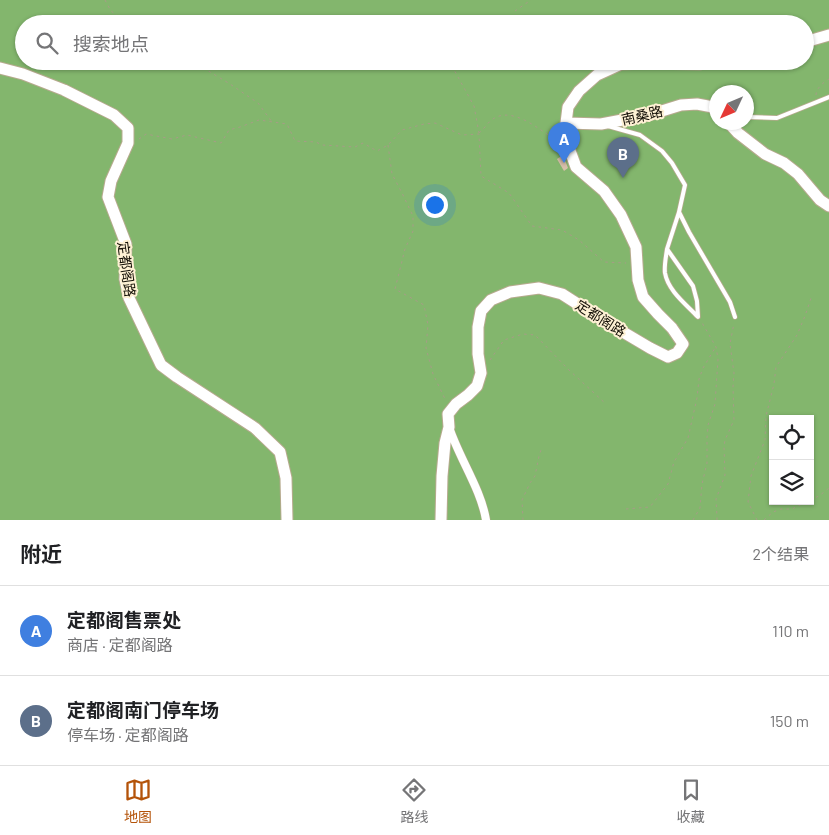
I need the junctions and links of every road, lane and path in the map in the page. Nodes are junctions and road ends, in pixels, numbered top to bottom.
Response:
1 (105, 0) edge
2 (531, 0) edge
3 (117, 15) edge
4 (515, 15) edge
5 (829, 35) edge
6 (814, 39) edge
7 (0, 68) edge
8 (207, 70) edge
9 (454, 70) edge
10 (608, 70) edge
11 (829, 79) edge
12 (829, 97) edge
13 (816, 102) junction
14 (709, 106) edge
15 (754, 117) edge
16 (273, 122) junction
17 (566, 123) junction
18 (601, 124) junction
19 (735, 130) edge
20 (479, 134) junction
21 (566, 140) junction
22 (136, 141) dead end
23 (388, 145) junction
24 (829, 206) edge
25 (679, 212) junction
26 (667, 249) junction
27 (637, 263) junction
28 (812, 295) dead end
29 (698, 317) junction
30 (735, 317) joint
31 (716, 347) junction
32 (481, 373) junction
33 (606, 404) dead end
34 (451, 411) junction
35 (449, 427) junction
36 (542, 447) dead end
37 (829, 488) edge
38 (814, 498) edge
39 (800, 505) edge
40 (626, 509) dead end
41 (287, 520) edge
42 (441, 520) edge
43 (486, 520) edge
44 (523, 520) edge
45 (693, 520) edge
46 (716, 520) edge
47 (757, 520) edge
48 (764, 520) edge

1 - 3 path
2 - 4 path
5 - 6 street
7 - 41 street, 定都阁路
8 - 16 path
9 - 20 path
10 - 17 street, 定都阁路
11 - 13 path
12 - 13 lane
13 - 15 lane
14 - 18 street, 南桑路
16 - 22 path
16 - 23 path
17 - 18 street, 南桑路
17 - 21 street, 定都阁路
18 - 25 lane
19 - 24 street
20 - 21 path
20 - 23 path
20 - 27 path
21 - 27 street, 定都阁路
23 - 34 path
25 - 26 lane
25 - 30 lane
26 - 29 lane
26 - 29 lane
27 - 32 street, 定都阁路
28 - 47 path
29 - 31 path
30 - 46 path
31 - 40 path
31 - 45 path
32 - 33 path
32 - 34 street
34 - 35 street
35 - 42 street
35 - 43 street
36 - 44 path
37 - 38 path
39 - 48 path

